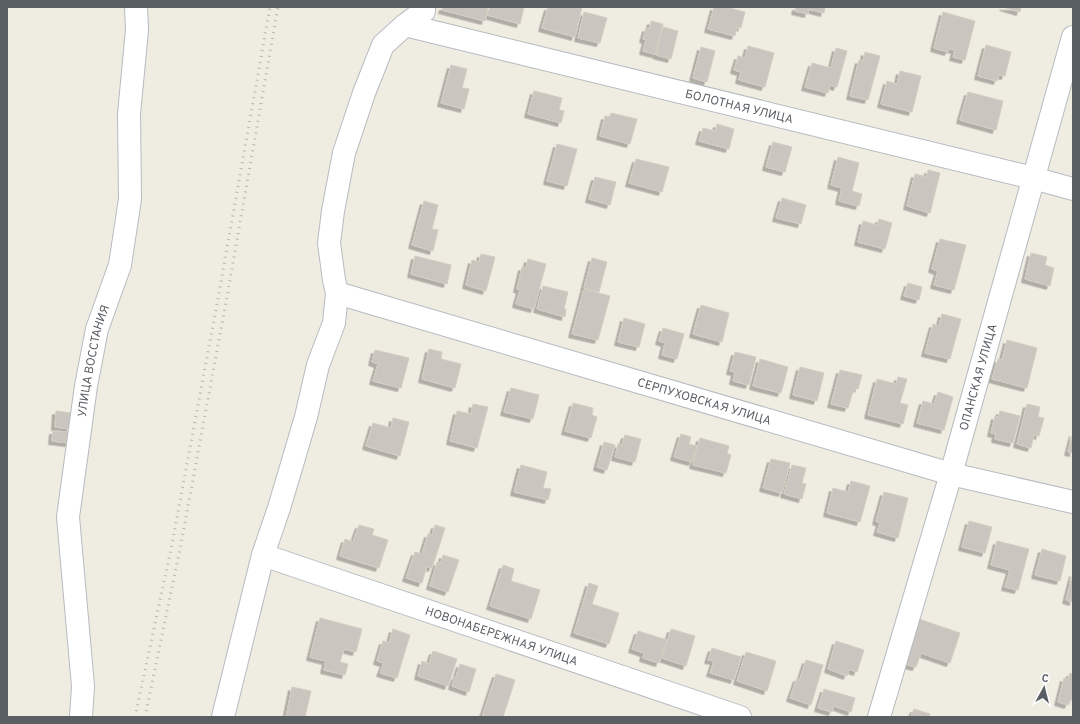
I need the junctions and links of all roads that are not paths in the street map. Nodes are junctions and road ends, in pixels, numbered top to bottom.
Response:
1 (136, 7) edge
2 (424, 7) edge
3 (405, 25) junction
4 (1073, 37) edge
5 (1033, 178) junction
6 (1073, 189) edge
7 (337, 293) junction
8 (951, 474) junction
9 (1073, 502) edge
10 (263, 555) junction
11 (81, 717) edge
12 (223, 717) edge
13 (740, 717) edge
14 (879, 717) edge

1 - 11 street, УЛИЦА ВОССТАНИЯ
2 - 3 street
3 - 5 street, БОЛОТНАЯ УЛИЦА
3 - 7 street
4 - 5 street, ОПАНСКАЯ УЛИЦА
5 - 6 street, БОЛОТНАЯ УЛИЦА
5 - 8 street, ОПАНСКАЯ УЛИЦА
7 - 8 street, СЕРПУХОВСКАЯ УЛИЦА
7 - 10 street
8 - 9 street, СЕРПУХОВСКАЯ УЛИЦА
8 - 14 street, ОПАНСКАЯ УЛИЦА
10 - 12 street
10 - 13 street, НОВОНАБЕРЕЖНАЯ УЛИЦА

